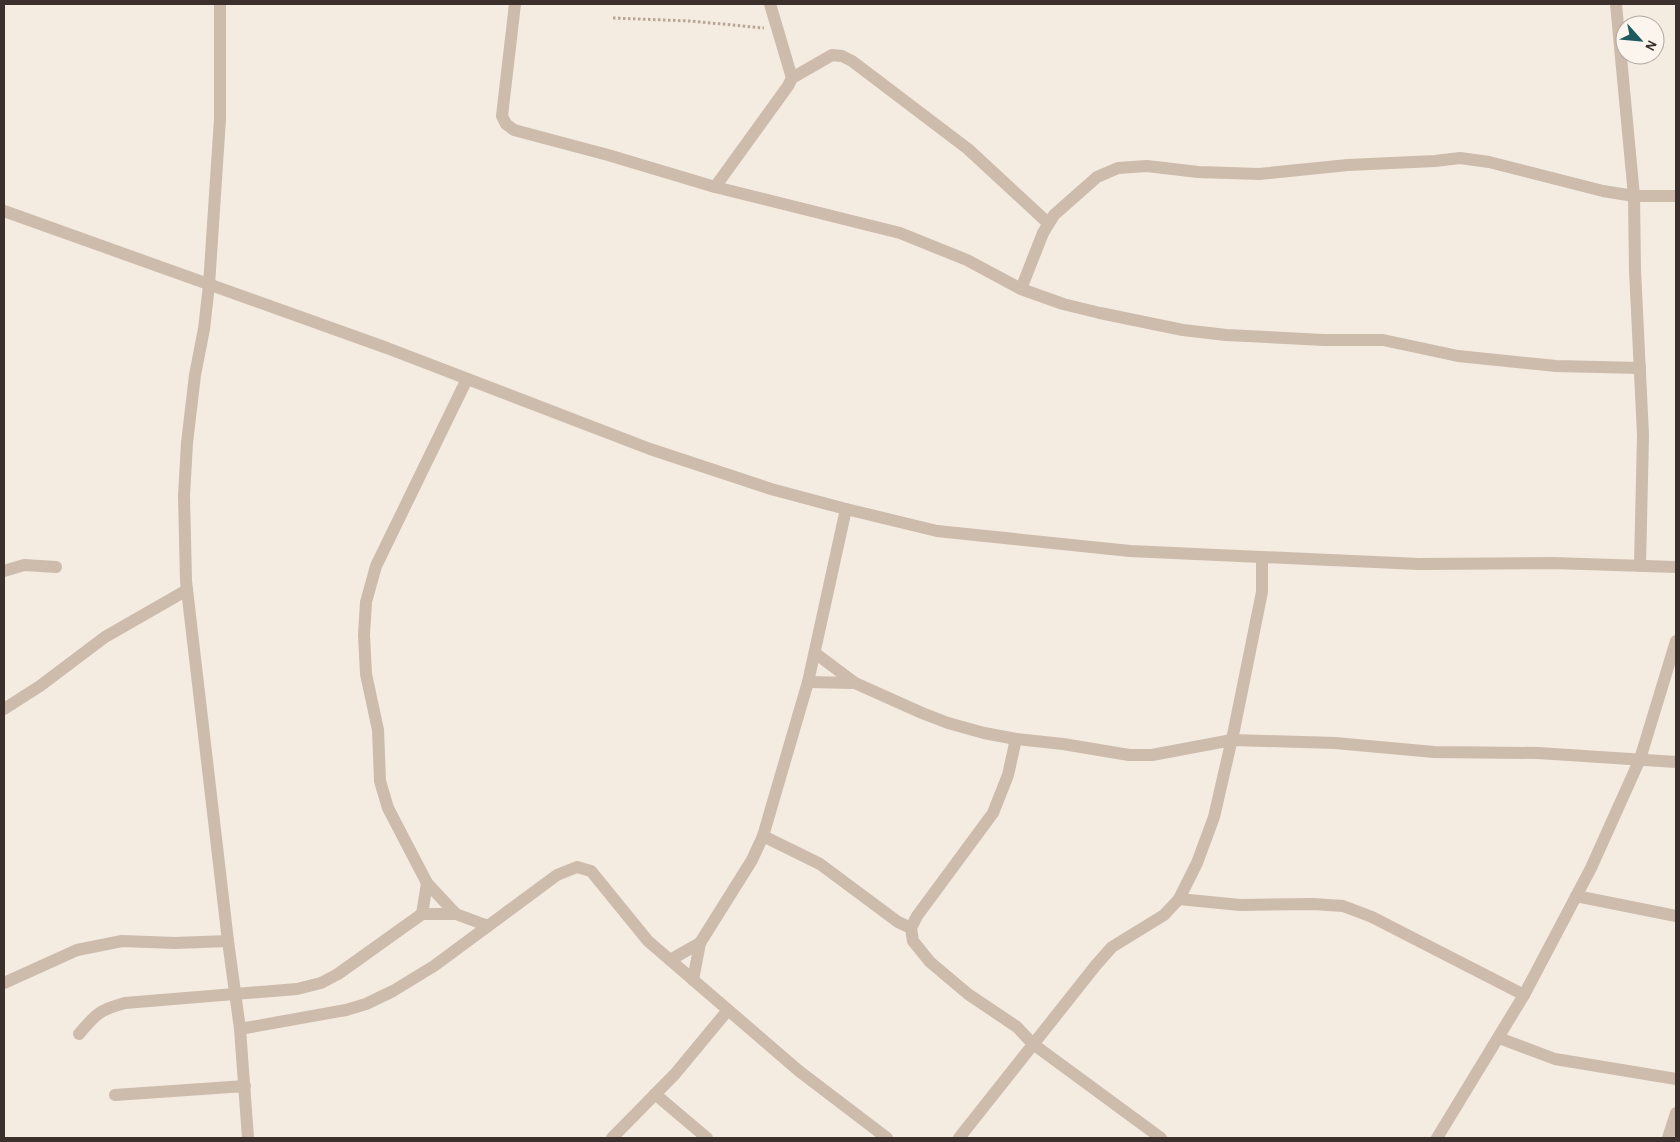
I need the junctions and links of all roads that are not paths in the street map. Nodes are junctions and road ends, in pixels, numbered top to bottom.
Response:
1 (220, 4) edge
2 (515, 4) edge
3 (770, 4) edge
4 (1616, 4) edge
5 (792, 78) junction
6 (715, 188) junction
7 (1634, 196) junction
8 (1676, 196) edge
9 (4, 211) edge
10 (1048, 224) junction
11 (209, 285) junction
12 (1021, 289) junction
13 (1640, 368) junction
14 (467, 379) junction
15 (846, 509) junction
16 (1262, 557) junction
17 (1640, 566) junction
18 (56, 567) dead end
19 (1676, 567) edge
20 (4, 572) edge
21 (188, 590) junction
22 (1676, 641) edge
23 (815, 653) junction
24 (808, 682) junction
25 (855, 683) junction
26 (4, 709) edge
27 (1016, 739) junction
28 (1232, 740) junction
29 (1640, 759) junction
30 (1676, 762) edge
31 (763, 836) junction
32 (427, 883) junction
33 (1576, 896) junction
34 (1179, 899) junction
35 (422, 914) junction
36 (456, 914) junction
37 (1676, 916) edge
38 (488, 926) junction
39 (911, 928) junction
40 (228, 940) junction
41 (700, 943) junction
42 (670, 960) junction
43 (693, 980) junction
44 (4, 983) edge
45 (236, 993) junction
46 (1524, 995) junction
47 (728, 1010) junction
48 (240, 1029) junction
49 (79, 1034) dead end
50 (1499, 1038) junction
51 (1033, 1044) junction
52 (1676, 1079) edge
53 (244, 1086) junction
54 (655, 1094) junction
55 (115, 1095) dead end
56 (1676, 1113) edge
57 (248, 1138) edge
58 (612, 1138) edge
59 (707, 1138) edge
60 (887, 1138) edge
61 (959, 1138) edge
62 (1161, 1138) edge
63 (1437, 1138) edge
64 (1668, 1138) edge

1 - 11 street
2 - 6 street
3 - 5 street
4 - 7 street
5 - 6 street
5 - 10 street
6 - 12 street
7 - 8 street
7 - 10 street
7 - 13 street
9 - 11 street
10 - 12 street
11 - 14 street
11 - 21 street
12 - 13 street
13 - 17 street
14 - 15 street
14 - 32 street
15 - 16 street
15 - 23 street
16 - 17 street
16 - 28 street
17 - 19 street
18 - 20 street
21 - 26 street
21 - 40 street
22 - 29 street
23 - 24 street
23 - 25 street
24 - 25 street
24 - 31 street
25 - 27 street
27 - 28 street
27 - 39 street
28 - 29 street
28 - 34 street
29 - 30 street
29 - 33 street
31 - 39 street
31 - 41 street
32 - 35 street
32 - 36 street
33 - 37 street
33 - 46 street
34 - 46 street
34 - 51 street
35 - 36 street
35 - 45 street
36 - 38 street
38 - 42 street
38 - 48 street
39 - 51 street
40 - 44 street
40 - 45 street
41 - 42 street
41 - 43 street
42 - 43 street
43 - 47 street
45 - 48 street
45 - 49 street
46 - 50 street
47 - 54 street
47 - 60 street
48 - 53 street
50 - 52 street
50 - 63 street
51 - 61 street
51 - 62 street
53 - 55 street
53 - 57 street
54 - 58 street
54 - 59 street
56 - 64 street

